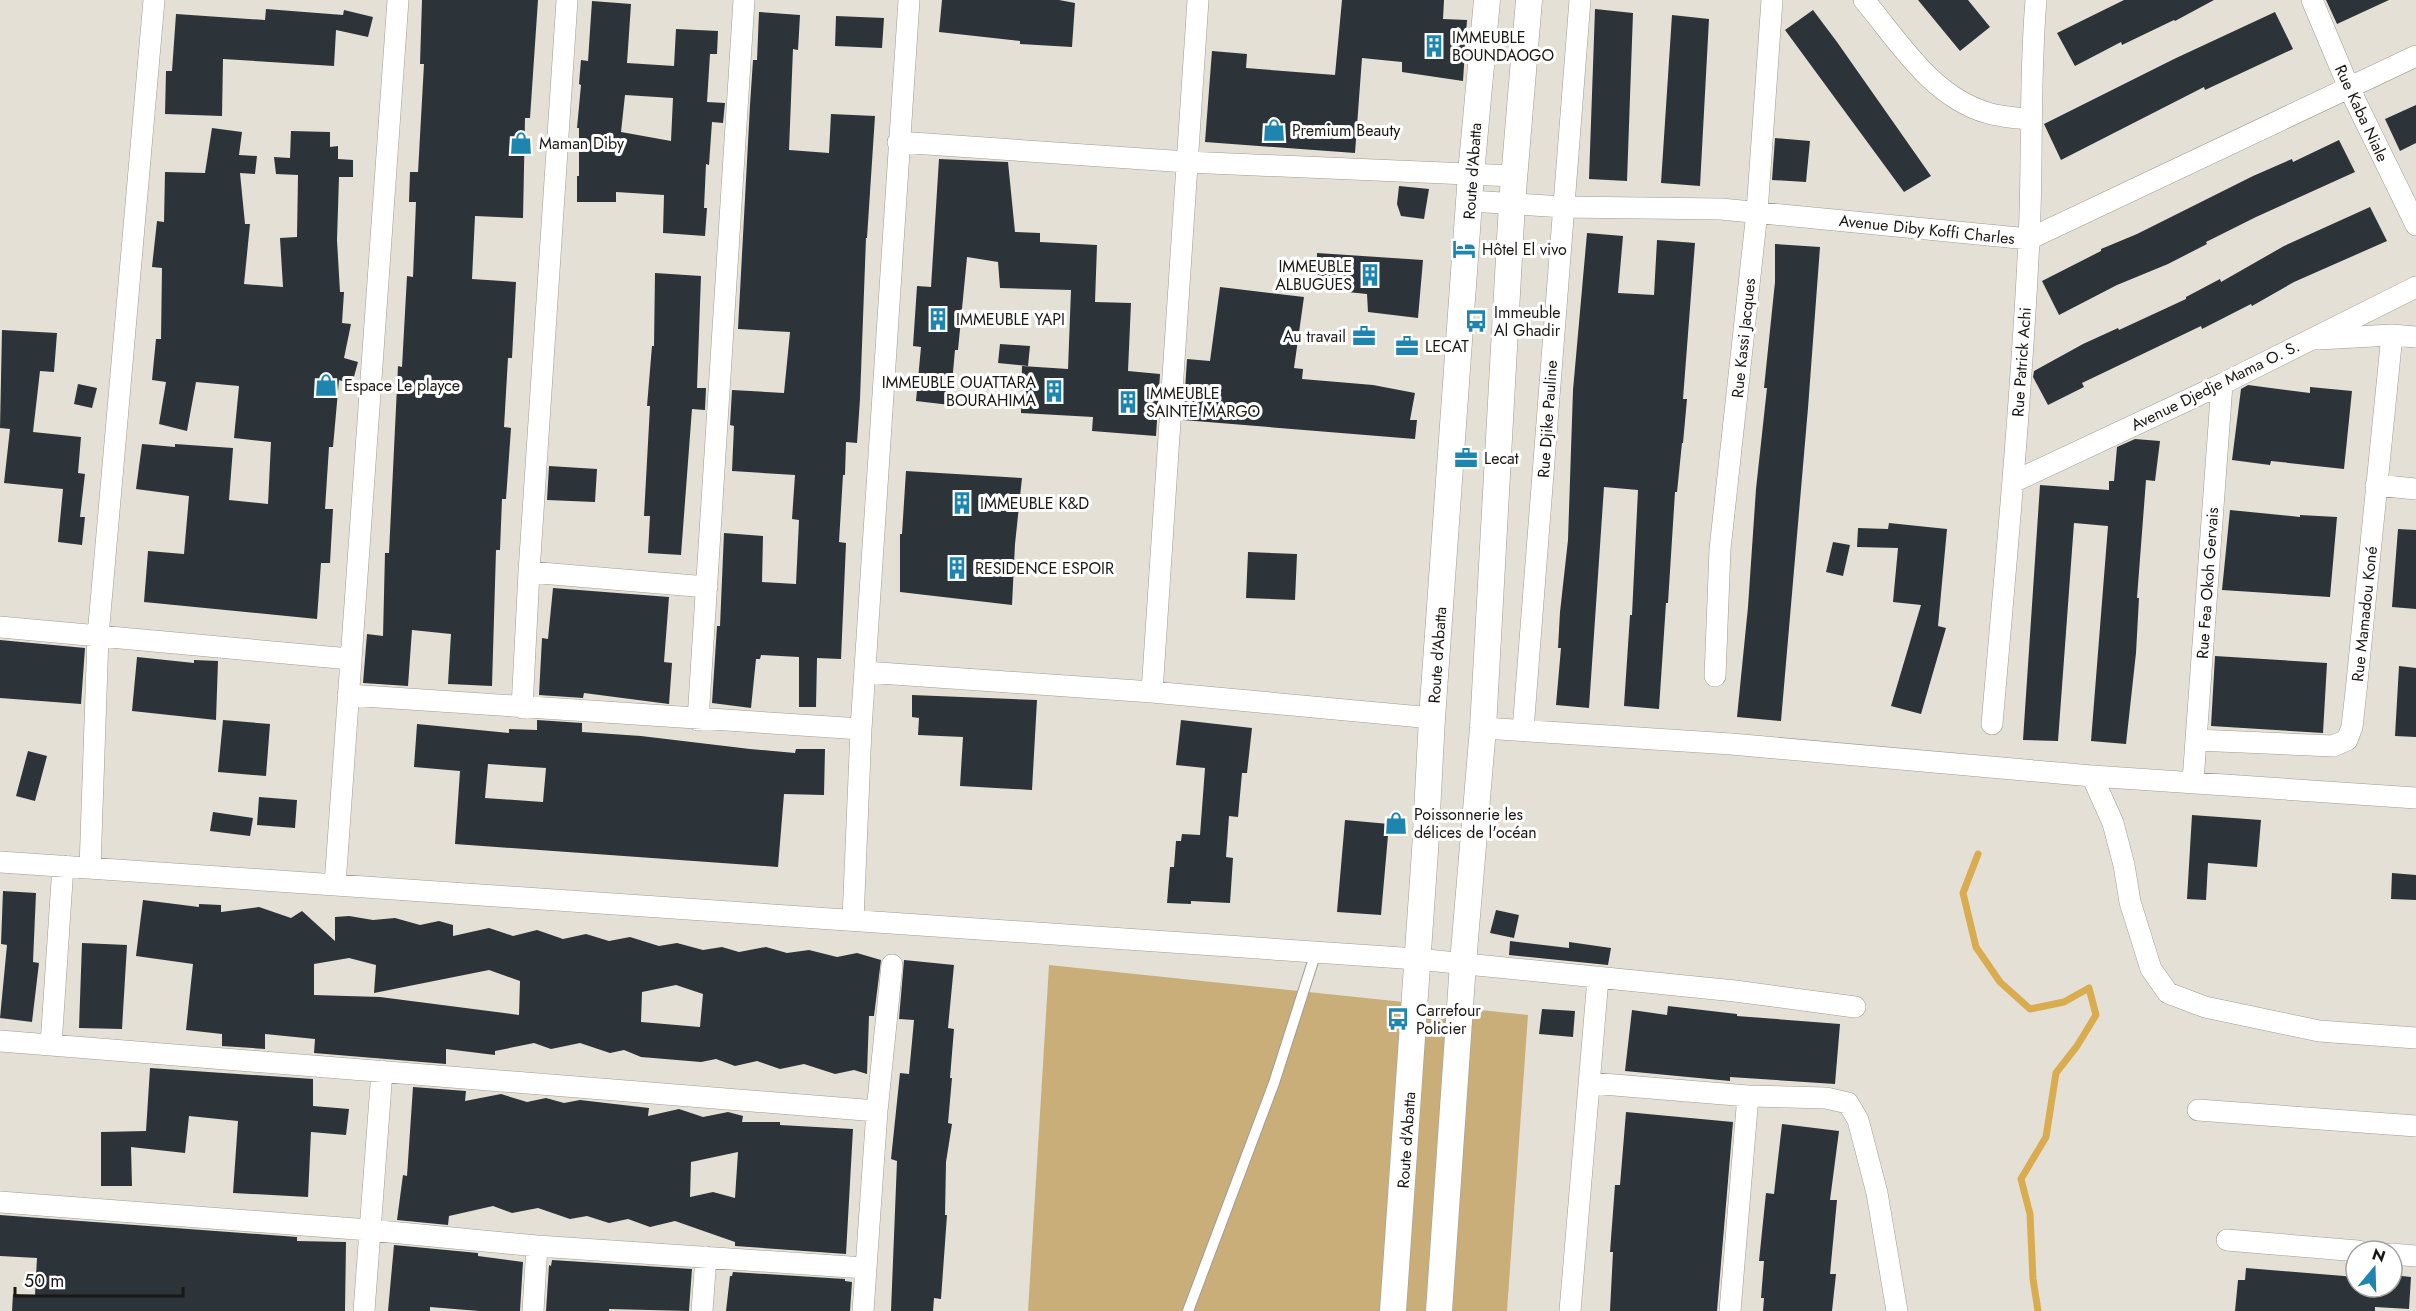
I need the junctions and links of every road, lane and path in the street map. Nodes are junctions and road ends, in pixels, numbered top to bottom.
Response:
1 (154, 0) edge
2 (398, 0) edge
3 (567, 0) edge
4 (744, 0) edge
5 (909, 0) edge
6 (1198, 0) edge
7 (1487, 0) edge
8 (1528, 0) edge
9 (1580, 0) edge
10 (1772, 0) edge
11 (1864, 0) edge
12 (2312, 0) edge
13 (2038, 1) edge
14 (2416, 56) edge
15 (2349, 88) junction
16 (2030, 119) junction
17 (898, 142) junction
18 (1188, 162) junction
19 (1472, 174) junction
20 (1514, 176) junction
21 (1470, 201) junction
22 (1512, 203) junction
23 (1564, 207) junction
24 (1757, 212) junction
25 (2416, 225) edge
26 (2029, 239) junction
27 (2416, 287) edge
28 (2392, 335) junction
29 (2416, 337) edge
30 (2308, 339) junction
31 (2222, 384) junction
32 (2013, 482) junction
33 (2376, 485) junction
34 (2416, 489) edge
35 (529, 572) junction
36 (707, 587) junction
37 (0, 627) edge
38 (98, 636) junction
39 (350, 659) junction
40 (865, 672) junction
41 (1715, 676) dead end
42 (1152, 692) junction
43 (348, 695) junction
44 (522, 708) junction
45 (1432, 718) junction
46 (698, 720) junction
47 (1992, 724) dead end
48 (1483, 728) junction
49 (861, 729) junction
50 (1523, 730) junction
51 (2196, 740) junction
52 (2092, 776) junction
53 (2193, 781) junction
54 (2416, 798) edge
55 (0, 862) edge
56 (63, 866) junction
57 (90, 868) junction
58 (334, 885) junction
59 (853, 920) junction
60 (1316, 952) junction
61 (1417, 959) junction
62 (1463, 963) junction
63 (892, 965) dead end
64 (1598, 978) junction
65 (1855, 1007) dead end
66 (2416, 1038) edge
67 (0, 1041) edge
68 (51, 1045) junction
69 (382, 1071) junction
70 (1590, 1083) junction
71 (1748, 1096) junction
72 (2198, 1110) dead end
73 (878, 1112) junction
74 (2416, 1126) edge
75 (0, 1202) edge
76 (369, 1230) junction
77 (2227, 1240) dead end
78 (537, 1246) junction
79 (2344, 1250) edge
80 (706, 1257) junction
81 (865, 1268) junction
82 (364, 1311) edge
83 (533, 1311) edge
84 (702, 1311) edge
85 (863, 1311) edge
86 (1188, 1311) edge
87 (1393, 1311) edge
88 (1439, 1311) edge
89 (1570, 1311) edge
90 (1730, 1311) edge
91 (1897, 1311) edge

1 - 38 street
2 - 39 street
3 - 35 street
4 - 36 street
5 - 17 street
6 - 18 street
7 - 19 street, Route d'Abatta
8 - 20 street
9 - 23 street, Rue Djike Pauline
10 - 24 street, Rue Kassi Jacques
11 - 16 street
12 - 15 street, Rue Kaba Niale
13 - 16 street, Rue Patrick Achi
14 - 15 street, Avenue Diby Koffi Charles
15 - 25 street, Rue Kaba Niale
15 - 26 street, Avenue Diby Koffi Charles
16 - 26 street, Rue Patrick Achi
17 - 18 street
17 - 40 street
18 - 19 street
18 - 42 street
19 - 20 street
19 - 21 street, Route d'Abatta
20 - 22 street
21 - 22 street, Avenue Diby Koffi Charles
21 - 45 street, Route d'Abatta
22 - 23 street, Avenue Diby Koffi Charles
22 - 48 street
23 - 24 street, Avenue Diby Koffi Charles
23 - 50 street, Rue Djike Pauline
24 - 26 street, Avenue Diby Koffi Charles
24 - 41 street, Rue Kassi Jacques
26 - 32 street, Rue Patrick Achi
27 - 30 street, Avenue Djedje Mama O. S.
28 - 29 street
28 - 30 street
28 - 33 street, Rue Mamadou Koné
30 - 31 street, Avenue Djedje Mama O. S.
31 - 32 street, Avenue Djedje Mama O. S.
31 - 51 street, Rue Fea Okoh Gervais
32 - 47 street, Rue Patrick Achi
33 - 34 street
33 - 51 street, Rue Mamadou Koné
35 - 36 street
35 - 44 street
36 - 46 street
37 - 38 street
38 - 39 street
38 - 57 street
39 - 43 street
40 - 42 street
40 - 49 street
42 - 45 street
43 - 44 street
43 - 58 street
44 - 46 street
45 - 61 street, Route d'Abatta
46 - 49 street
48 - 50 street
48 - 62 street
49 - 59 street
50 - 52 street
51 - 53 street, Rue Fea Okoh Gervais
52 - 53 street
52 - 66 street
53 - 54 street
55 - 56 street
56 - 57 street
56 - 68 street
57 - 58 street
58 - 59 street
59 - 60 street
60 - 61 street
60 - 86 lane
61 - 62 street
61 - 87 street, Route d'Abatta
62 - 64 street
62 - 88 street
63 - 73 street
64 - 65 street
64 - 70 street
67 - 68 street
68 - 69 street
69 - 73 street
69 - 76 street
70 - 71 street
70 - 89 street
71 - 90 street
71 - 91 street
72 - 74 street
73 - 81 street
75 - 76 street
76 - 78 street
76 - 82 street
77 - 79 street
78 - 80 street
78 - 83 street
80 - 81 street
80 - 84 street
81 - 85 street

